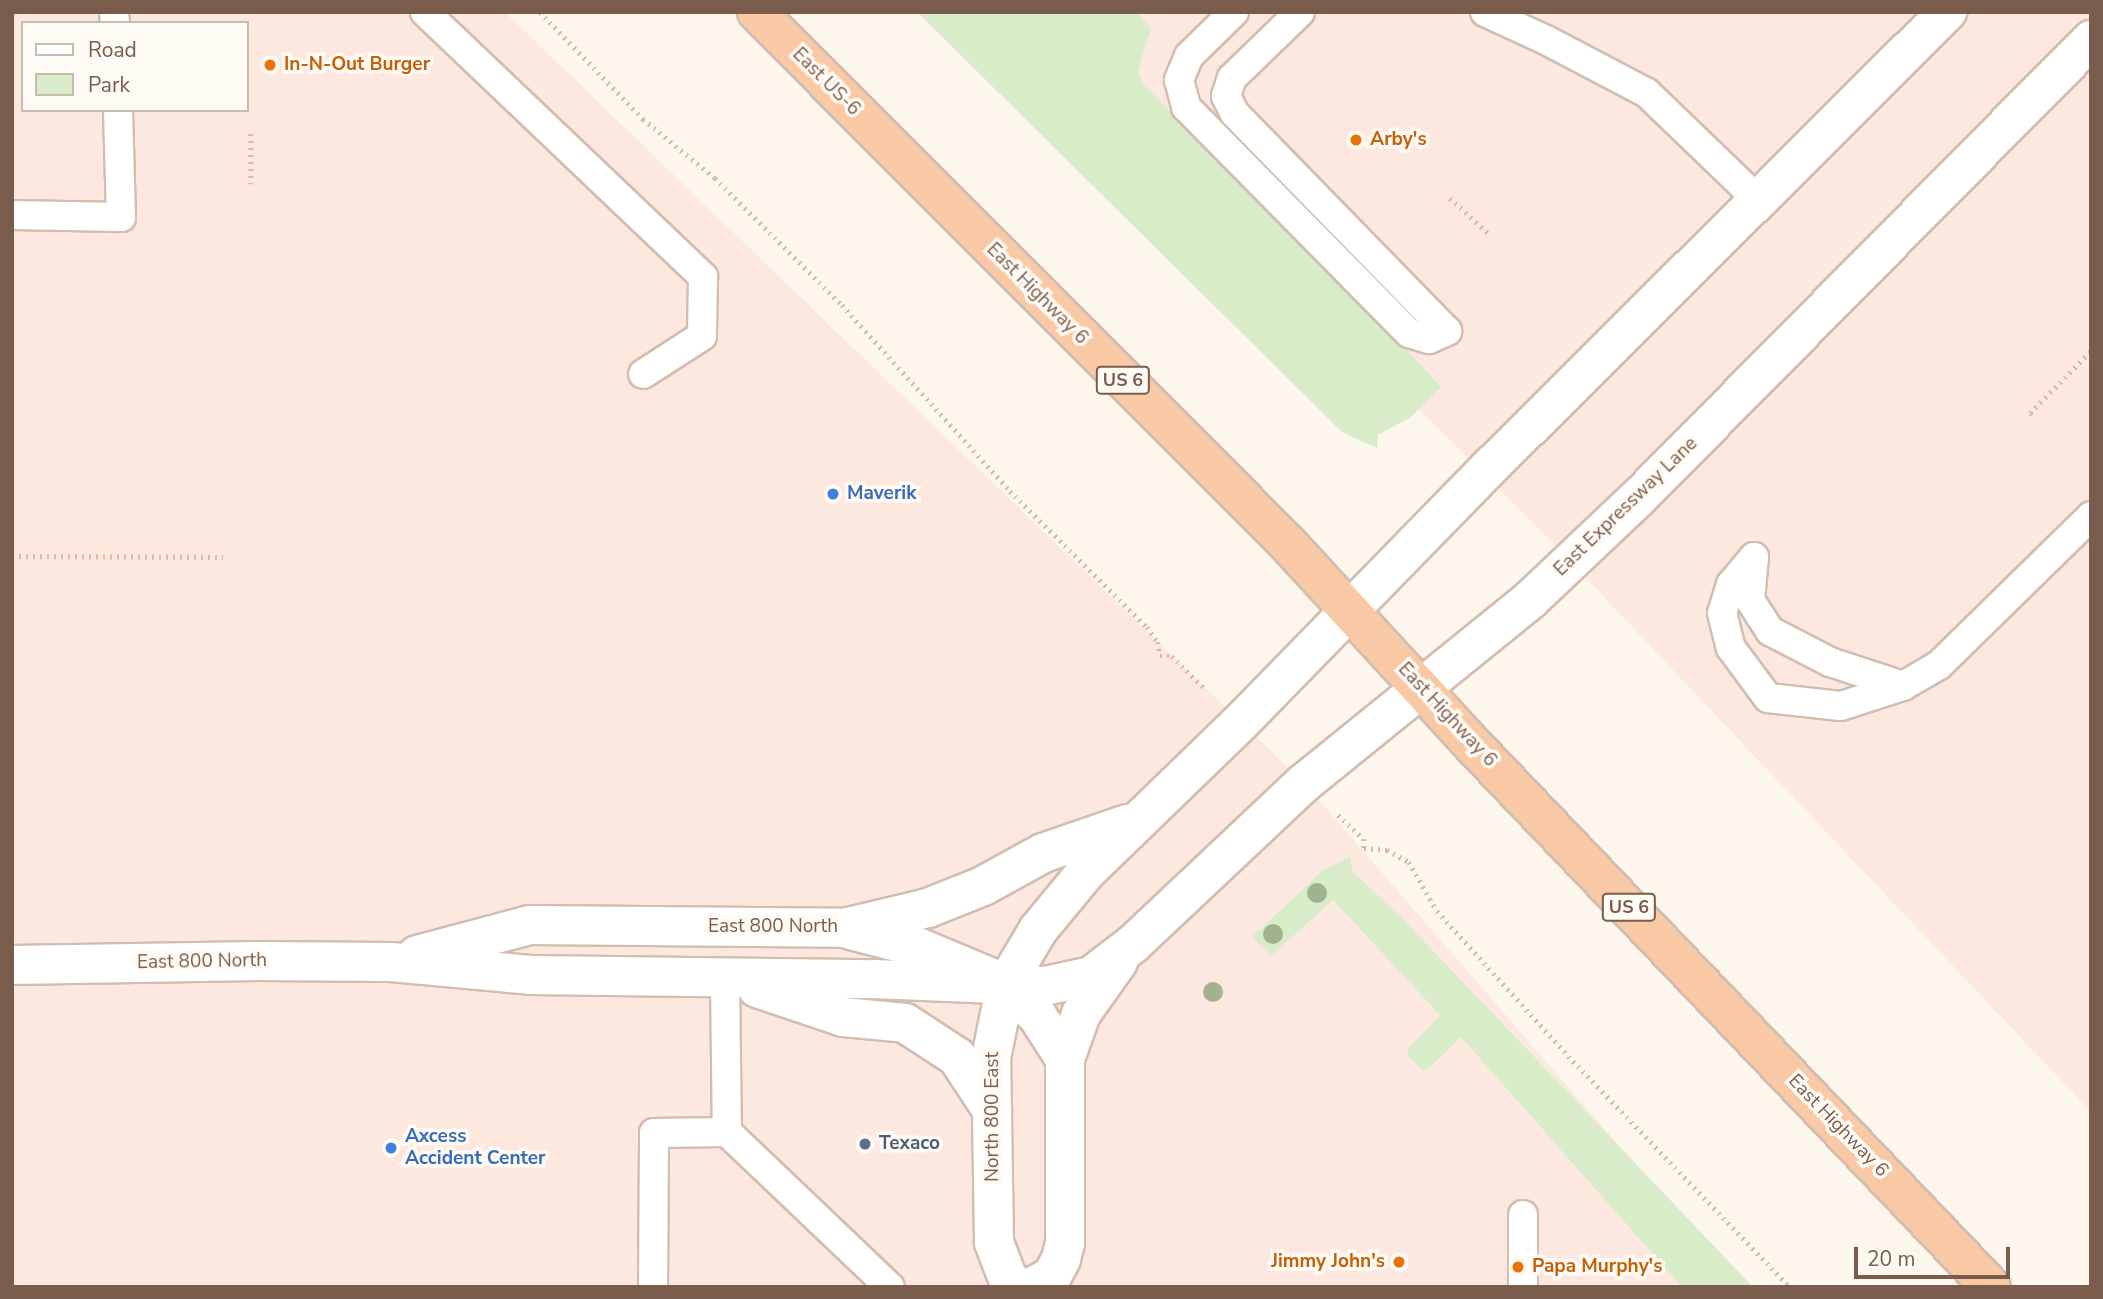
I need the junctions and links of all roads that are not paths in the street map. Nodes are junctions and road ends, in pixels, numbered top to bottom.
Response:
1 (425, 12) edge
2 (757, 12) edge
3 (1234, 12) edge
4 (1300, 12) edge
5 (1485, 12) edge
6 (1947, 12) edge
7 (2091, 40) edge
8 (118, 112) edge
9 (895, 152) joint
10 (1757, 199) junction
11 (12, 215) edge
12 (643, 374) dead end
13 (2091, 516) edge
14 (1350, 610) junction
15 (1903, 686) junction
16 (1421, 688) junction
17 (1138, 820) junction
18 (844, 928) junction
19 (1133, 944) junction
20 (391, 962) junction
21 (12, 965) edge
22 (725, 977) junction
23 (1006, 984) junction
24 (1065, 1059) junction
25 (992, 1110) junction
26 (727, 1132) junction
27 (1523, 1215) dead end
28 (653, 1287) edge
29 (890, 1287) edge
30 (1018, 1287) edge
31 (1032, 1287) edge
32 (1523, 1287) edge
33 (1991, 1287) edge

1 - 12 lane
2 - 9 highway, East US-6 / US 6
3 - 4 lane
5 - 10 lane
6 - 10 street
7 - 16 street, East Expressway Lane
8 - 11 lane
9 - 14 highway, East Highway 6 / US 6
10 - 14 street
13 - 15 lane
14 - 16 highway, East Highway 6 / US 6
14 - 17 street
15 - 15 lane
16 - 19 street, East Expressway Lane
16 - 33 highway, East Highway 6 / US 6
17 - 18 street, East 800 North
17 - 23 street, North 800 East
18 - 20 street, East 800 North
18 - 23 street
19 - 23 street, East 800 North
19 - 24 street
20 - 21 street, East 800 North
20 - 22 street, East 800 North
22 - 23 street, East 800 North
22 - 25 street
22 - 26 lane
23 - 24 street
23 - 25 street, North 800 East
24 - 31 street
25 - 30 street, North 800 East
26 - 28 lane
26 - 29 lane
27 - 32 lane

